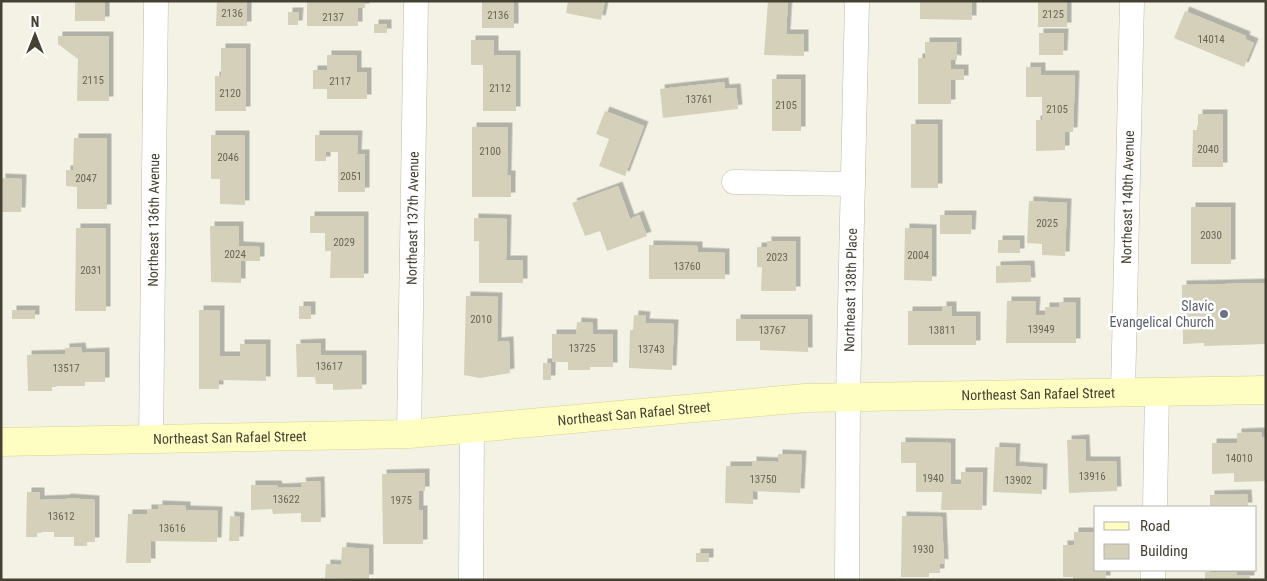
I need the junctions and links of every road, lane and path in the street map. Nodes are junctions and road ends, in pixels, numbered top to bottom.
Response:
1 (156, 1) edge
2 (416, 1) edge
3 (857, 1) edge
4 (1132, 1) edge
5 (734, 182) dead end
6 (853, 184) junction
7 (1266, 390) edge
8 (1124, 392) junction
9 (1157, 392) junction
10 (848, 397) junction
11 (472, 430) junction
12 (409, 434) junction
13 (151, 440) junction
14 (1, 442) edge
15 (1155, 506) edge
16 (471, 580) edge
17 (847, 580) edge

1 - 13 street, Northeast 136th Avenue
2 - 12 street, Northeast 137th Avenue
3 - 6 street, Northeast 138th Place
4 - 8 street, Northeast 140th Avenue
5 - 6 street
6 - 10 street, Northeast 138th Place
7 - 9 street, Northeast San Rafael Street
8 - 9 street, Northeast San Rafael Street
8 - 10 street, Northeast San Rafael Street
9 - 15 street
10 - 11 street, Northeast San Rafael Street
10 - 17 street, Northeast 138th Place
11 - 12 street, Northeast San Rafael Street
11 - 16 street
12 - 13 street, Northeast San Rafael Street
13 - 14 street, Northeast San Rafael Street

